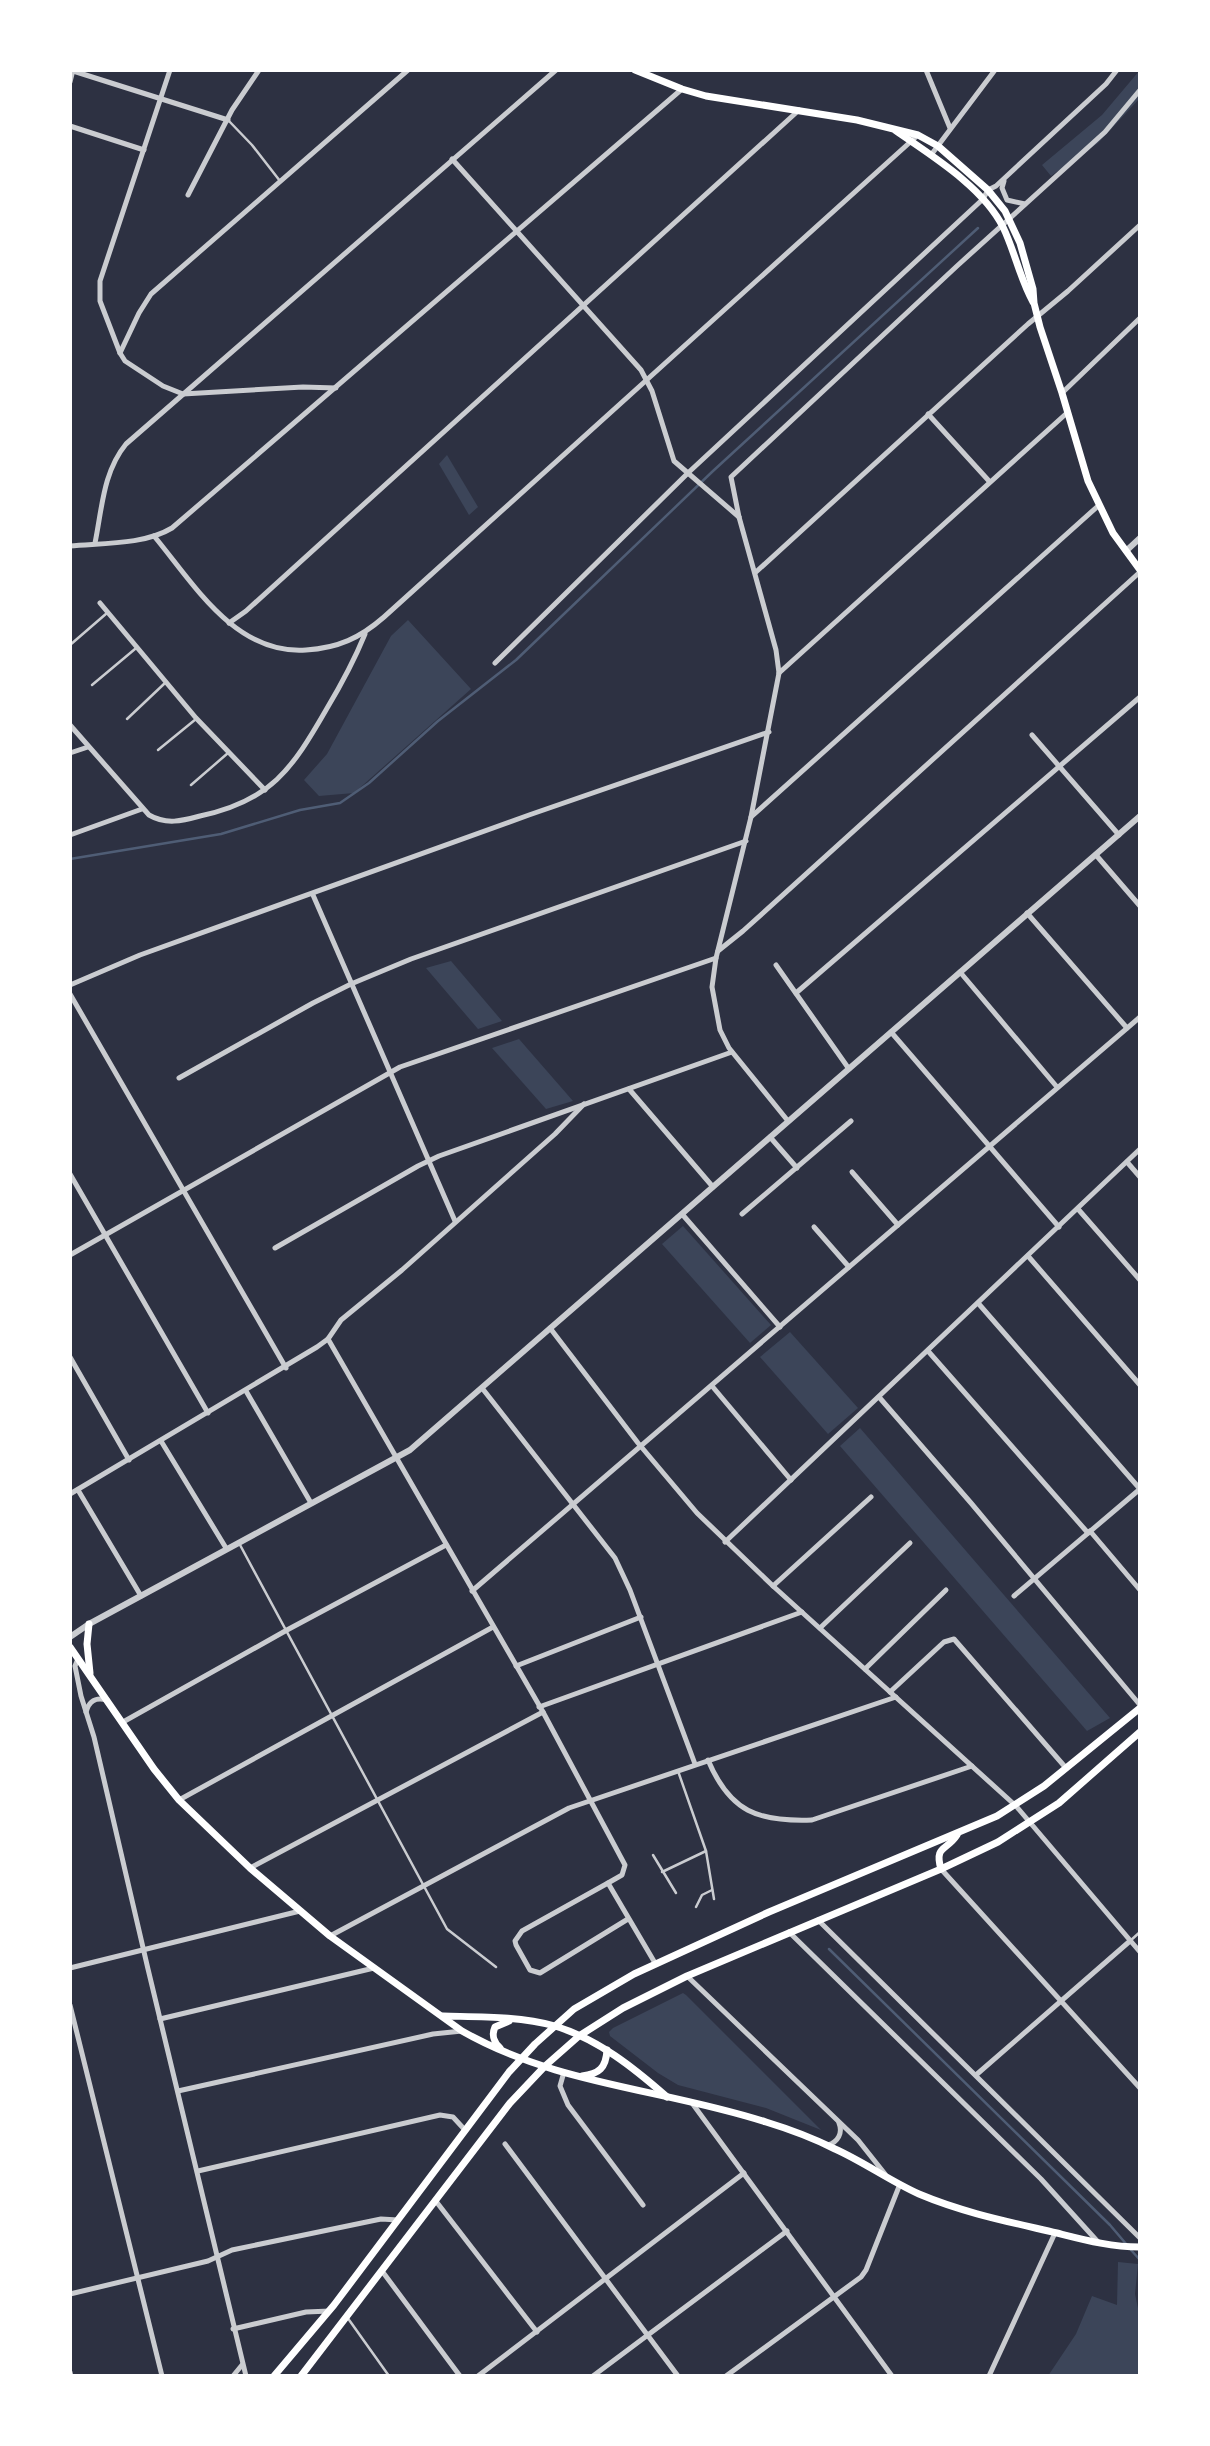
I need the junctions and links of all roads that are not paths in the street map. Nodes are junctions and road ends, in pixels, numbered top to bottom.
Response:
1 (72, 70) edge
2 (170, 70) edge
3 (258, 70) edge
4 (408, 70) edge
5 (556, 70) edge
6 (635, 70) edge
7 (926, 70) edge
8 (995, 70) edge
9 (1117, 70) edge
10 (70, 82) edge
11 (682, 89) junction
12 (1140, 90) edge
13 (161, 99) junction
14 (799, 110) junction
15 (228, 120) junction
16 (70, 126) edge
17 (950, 128) junction
18 (915, 139) junction
19 (938, 146) junction
20 (144, 150) junction
21 (931, 155) junction
22 (452, 159) junction
23 (1005, 178) junction
24 (280, 181) junction
25 (988, 190) junction
26 (188, 195) dead end
27 (983, 199) junction
28 (1026, 204) junction
29 (1009, 219) junction
30 (1140, 225) edge
31 (1002, 226) junction
32 (517, 231) junction
33 (1034, 303) junction
34 (585, 305) junction
35 (1037, 317) junction
36 (1140, 318) edge
37 (120, 353) junction
38 (647, 380) junction
39 (336, 388) junction
40 (1062, 393) junction
41 (183, 394) junction
42 (1068, 412) junction
43 (929, 414) junction
44 (689, 472) junction
45 (989, 481) junction
46 (1098, 506) junction
47 (739, 517) junction
48 (154, 536) junction
49 (1140, 538) edge
50 (95, 543) junction
51 (70, 546) edge
52 (1126, 551) junction
53 (1140, 571) edge
54 (755, 572) junction
55 (100, 603) dead end
56 (108, 612) junction
57 (229, 623) junction
58 (365, 633) junction
59 (70, 645) edge
60 (138, 646) junction
61 (495, 663) dead end
62 (779, 673) junction
63 (167, 682) junction
64 (92, 685) dead end
65 (1140, 697) edge
66 (197, 718) junction
67 (127, 719) dead end
68 (70, 725) edge
69 (769, 732) junction
70 (1032, 735) dead end
71 (89, 747) junction
72 (158, 750) dead end
73 (70, 753) edge
74 (229, 753) junction
75 (1060, 766) junction
76 (191, 785) dead end
77 (265, 790) junction
78 (142, 809) junction
79 (1140, 816) edge
80 (751, 817) junction
81 (70, 835) edge
82 (1119, 835) junction
83 (746, 841) junction
84 (1096, 855) junction
85 (313, 895) junction
86 (1140, 906) edge
87 (1027, 914) junction
88 (718, 951) junction
89 (716, 958) junction
90 (776, 965) dead end
91 (960, 972) junction
92 (351, 984) junction
93 (70, 985) edge
94 (796, 993) junction
95 (70, 994) edge
96 (1140, 1017) edge
97 (1128, 1028) junction
98 (891, 1032) junction
99 (732, 1052) junction
100 (849, 1069) junction
101 (388, 1072) junction
102 (179, 1078) dead end
103 (1057, 1087) junction
104 (628, 1089) junction
105 (584, 1104) junction
106 (788, 1121) junction
107 (851, 1121) dead end
108 (770, 1137) junction
109 (989, 1147) junction
110 (1140, 1149) edge
111 (428, 1161) junction
112 (1127, 1162) junction
113 (797, 1168) junction
114 (852, 1172) dead end
115 (70, 1174) edge
116 (1140, 1177) edge
117 (713, 1187) junction
118 (183, 1190) junction
119 (1078, 1209) junction
120 (682, 1214) junction
121 (742, 1214) dead end
122 (455, 1220) junction
123 (898, 1225) junction
124 (814, 1227) dead end
125 (1059, 1227) junction
126 (105, 1235) junction
127 (275, 1248) dead end
128 (70, 1255) edge
129 (1028, 1256) junction
130 (849, 1267) junction
131 (1140, 1280) edge
132 (978, 1303) junction
133 (780, 1327) junction
134 (550, 1328) junction
135 (328, 1339) junction
136 (929, 1351) junction
137 (70, 1357) edge
138 (286, 1368) junction
139 (1140, 1385) edge
140 (712, 1387) junction
141 (482, 1388) junction
142 (246, 1391) junction
143 (879, 1398) junction
144 (208, 1413) junction
145 (161, 1441) junction
146 (641, 1448) junction
147 (397, 1457) junction
148 (129, 1460) junction
149 (791, 1480) junction
150 (1140, 1489) edge
151 (78, 1490) junction
152 (70, 1494) edge
153 (871, 1497) dead end
154 (312, 1503) junction
155 (574, 1505) junction
156 (1089, 1532) junction
157 (238, 1542) junction
158 (725, 1542) junction
159 (910, 1543) dead end
160 (446, 1545) junction
161 (226, 1548) junction
162 (1035, 1578) junction
163 (773, 1586) junction
164 (946, 1590) dead end
165 (1140, 1590) edge
166 (472, 1591) junction
167 (141, 1596) junction
168 (1014, 1597) dead end
169 (802, 1612) junction
170 (641, 1618) junction
171 (89, 1624) junction
172 (493, 1627) junction
173 (820, 1628) junction
174 (287, 1630) junction
175 (70, 1637) edge
176 (70, 1647) edge
177 (78, 1659) junction
178 (658, 1664) junction
179 (516, 1666) junction
180 (865, 1669) junction
181 (91, 1677) junction
182 (890, 1692) junction
183 (896, 1697) junction
184 (107, 1700) junction
185 (1140, 1706) edge
186 (541, 1709) junction
187 (86, 1712) junction
188 (332, 1716) junction
189 (123, 1722) junction
190 (1140, 1731) edge
191 (708, 1760) junction
192 (695, 1764) junction
193 (972, 1766) junction
194 (1066, 1768) junction
195 (678, 1771) junction
196 (590, 1799) junction
197 (179, 1800) junction
198 (378, 1800) junction
199 (1016, 1805) junction
200 (1031, 1823) junction
201 (958, 1834) junction
202 (706, 1852) junction
203 (653, 1855) dead end
204 (250, 1868) junction
205 (941, 1869) junction
206 (662, 1872) junction
207 (608, 1883) junction
208 (424, 1885) junction
209 (712, 1890) junction
210 (676, 1893) dead end
211 (714, 1899) dead end
212 (696, 1907) dead end
213 (300, 1910) junction
214 (628, 1919) junction
215 (818, 1920) junction
216 (789, 1932) junction
217 (1140, 1932) edge
218 (330, 1936) junction
219 (1130, 1941) junction
220 (144, 1949) junction
221 (1140, 1952) edge
222 (655, 1963) junction
223 (496, 1967) dead end
224 (70, 1968) edge
225 (374, 1968) junction
226 (687, 1976) junction
227 (1061, 1999) junction
228 (70, 2005) edge
229 (442, 2016) junction
230 (160, 2019) junction
231 (514, 2019) junction
232 (554, 2026) junction
233 (462, 2031) junction
234 (579, 2036) junction
235 (607, 2050) junction
236 (503, 2052) junction
237 (521, 2058) junction
238 (545, 2066) junction
239 (564, 2072) junction
240 (976, 2076) junction
241 (578, 2077) junction
242 (1140, 2088) edge
243 (178, 2091) junction
244 (668, 2098) junction
245 (692, 2103) junction
246 (837, 2120) junction
247 (465, 2130) junction
248 (505, 2144) dead end
249 (827, 2145) junction
250 (198, 2171) junction
251 (744, 2173) junction
252 (887, 2176) junction
253 (900, 2184) junction
254 (435, 2200) junction
255 (643, 2204) dead end
256 (398, 2220) junction
257 (787, 2231) junction
258 (1055, 2233) junction
259 (1140, 2238) edge
260 (1101, 2244) junction
261 (1136, 2247) edge
262 (218, 2256) junction
263 (382, 2271) junction
264 (137, 2278) junction
265 (607, 2279) junction
266 (70, 2294) edge
267 (835, 2296) junction
268 (330, 2311) junction
269 (347, 2317) junction
270 (233, 2329) junction
271 (537, 2332) junction
272 (647, 2335) junction
273 (242, 2365) junction
274 (162, 2376) edge
275 (233, 2376) edge
276 (246, 2376) edge
277 (274, 2376) edge
278 (301, 2376) edge
279 (390, 2376) edge
280 (460, 2376) edge
281 (478, 2376) edge
282 (593, 2376) edge
283 (678, 2376) edge
284 (726, 2376) edge
285 (892, 2376) edge
286 (989, 2376) edge

1 - 10 street
1 - 13 street
2 - 13 street
3 - 15 street
4 - 24 street
5 - 22 street
6 - 11 main road
7 - 17 street
8 - 17 street
9 - 23 street
11 - 14 main road
11 - 32 street
12 - 28 street
13 - 15 street
13 - 20 street
14 - 18 main road
14 - 34 street
15 - 24 lane
15 - 26 street
16 - 20 street
17 - 19 street
18 - 19 main road
18 - 21 main road
18 - 38 street
19 - 21 street
19 - 25 main road
20 - 37 street
21 - 27 main road
22 - 32 street
22 - 41 street
23 - 25 street
23 - 28 street
24 - 37 street
25 - 27 street
25 - 29 main road
27 - 31 main road
27 - 44 street
28 - 29 street
29 - 31 street
29 - 33 main road
30 - 35 street
31 - 33 main road
31 - 47 street
32 - 34 street
32 - 39 street
33 - 35 main road
34 - 38 street
34 - 57 street
35 - 40 main road
35 - 43 street
36 - 40 street
37 - 41 street
38 - 44 street
38 - 58 street
39 - 41 street
39 - 48 street
40 - 42 main road
41 - 50 street
42 - 45 street
42 - 46 main road
43 - 45 street
43 - 54 street
44 - 47 street
44 - 61 street
45 - 62 street
46 - 52 main road
46 - 80 street
47 - 54 street
48 - 50 street
48 - 57 street
49 - 52 street
50 - 51 street
52 - 53 main road
53 - 88 street
54 - 62 street
55 - 56 street
56 - 59 lane
56 - 60 street
57 - 58 street
58 - 77 street
60 - 63 street
60 - 64 lane
62 - 69 street
63 - 66 street
63 - 67 lane
65 - 75 street
66 - 72 lane
66 - 74 street
68 - 71 street
69 - 80 street
69 - 85 street
70 - 75 street
71 - 73 street
71 - 78 street
74 - 76 lane
74 - 77 street
75 - 82 street
75 - 94 street
77 - 78 street
78 - 81 street
79 - 82 street
80 - 83 street
82 - 84 street
83 - 88 street
83 - 92 street
84 - 86 street
84 - 87 street
85 - 92 street
85 - 93 street
87 - 91 street
87 - 97 street
88 - 89 street
89 - 99 street
89 - 101 street
90 - 94 street
91 - 98 street
91 - 103 street
92 - 101 street
92 - 102 street
94 - 100 street
95 - 118 street
96 - 97 street
97 - 103 street
98 - 100 street
98 - 109 street
99 - 104 street
99 - 106 street
100 - 106 street
101 - 111 street
101 - 118 street
103 - 109 street
104 - 105 street
104 - 117 street
105 - 111 street
105 - 122 street
106 - 108 street
107 - 113 street
108 - 113 street
108 - 117 street
109 - 123 street
109 - 125 street
110 - 112 street
111 - 122 street
111 - 127 street
112 - 116 street
112 - 119 street
113 - 121 street
114 - 123 street
115 - 126 street
117 - 120 street
118 - 126 street
118 - 138 street
119 - 125 street
119 - 131 street
120 - 133 street
120 - 134 street
122 - 135 street
123 - 130 street
124 - 130 street
125 - 129 street
126 - 128 street
126 - 144 street
129 - 132 street
129 - 139 street
130 - 133 street
132 - 136 street
132 - 150 street
133 - 140 street
134 - 141 street
134 - 146 street
135 - 138 street
135 - 147 street
136 - 143 street
136 - 156 street
137 - 148 street
138 - 142 street
140 - 146 street
140 - 149 street
141 - 147 street
141 - 155 street
142 - 144 street
142 - 154 street
143 - 149 street
143 - 162 street
144 - 145 street
145 - 148 street
145 - 161 street
146 - 155 street
146 - 158 street
147 - 154 street
147 - 160 street
148 - 151 street
149 - 158 street
150 - 156 street
151 - 152 street
151 - 167 street
153 - 163 street
154 - 157 street
155 - 166 street
155 - 170 street
156 - 162 street
156 - 165 street
157 - 161 street
157 - 174 lane
158 - 163 street
159 - 173 street
160 - 166 street
160 - 174 street
161 - 167 street
162 - 168 street
162 - 185 street
163 - 169 street
164 - 180 street
166 - 172 street
167 - 171 street
169 - 173 street
169 - 178 street
170 - 178 street
170 - 179 street
171 - 175 street
171 - 181 main road
172 - 179 street
172 - 188 street
173 - 180 street
174 - 188 lane
174 - 189 street
176 - 177 main road
177 - 181 main road
177 - 187 street
178 - 186 street
178 - 192 street
179 - 186 street
180 - 182 street
181 - 184 main road
182 - 183 street
182 - 194 street
183 - 191 street
183 - 193 street
184 - 187 street
184 - 189 main road
185 - 194 main road
186 - 196 street
186 - 198 street
187 - 220 street
188 - 197 street
188 - 198 lane
189 - 197 main road
190 - 200 main road
191 - 192 street
191 - 193 street
192 - 195 street
193 - 199 street
194 - 199 main road
195 - 196 street
195 - 202 lane
196 - 207 street
196 - 208 street
197 - 204 main road
198 - 204 street
198 - 208 lane
199 - 200 street
199 - 201 main road
200 - 205 main road
200 - 219 street
201 - 205 main road
201 - 222 main road
202 - 206 lane
202 - 209 lane
203 - 206 lane
204 - 213 main road
205 - 215 main road
205 - 227 street
206 - 210 lane
207 - 214 street
207 - 214 street
208 - 218 street
208 - 223 lane
209 - 211 lane
209 - 212 lane
213 - 218 main road
213 - 220 street
214 - 222 street
215 - 216 main road
215 - 240 street
216 - 226 main road
216 - 260 street
217 - 219 lane
218 - 225 main road
219 - 221 street
219 - 227 street
220 - 224 street
220 - 230 street
222 - 232 main road
225 - 229 main road
225 - 230 street
226 - 234 main road
226 - 246 street
227 - 240 street
227 - 242 street
228 - 264 street
229 - 231 main road
229 - 233 main road
230 - 243 street
231 - 232 main road
231 - 236 main road
232 - 234 main road
232 - 237 main road
233 - 236 main road
233 - 243 street
234 - 235 main road
234 - 238 main road
235 - 241 main road
235 - 244 main road
236 - 237 main road
237 - 238 main road
237 - 247 main road
238 - 239 main road
238 - 254 main road
239 - 241 main road
239 - 255 street
240 - 259 street
241 - 244 main road
243 - 250 street
244 - 245 main road
245 - 249 main road
245 - 251 street
246 - 249 street
246 - 252 street
247 - 250 street
247 - 256 main road
248 - 265 street
249 - 252 main road
250 - 262 street
251 - 257 street
251 - 265 street
252 - 253 main road
253 - 258 main road
253 - 267 street
254 - 263 main road
254 - 271 street
256 - 262 street
256 - 268 main road
257 - 267 street
257 - 272 street
258 - 260 main road
258 - 286 street
260 - 261 main road
262 - 264 street
262 - 270 street
263 - 269 main road
263 - 280 street
264 - 266 street
264 - 274 street
265 - 271 street
265 - 272 street
267 - 284 street
267 - 285 street
268 - 270 street
268 - 277 main road
269 - 278 main road
269 - 279 lane
270 - 273 street
271 - 281 street
272 - 282 street
272 - 283 street
273 - 275 street
273 - 276 street

